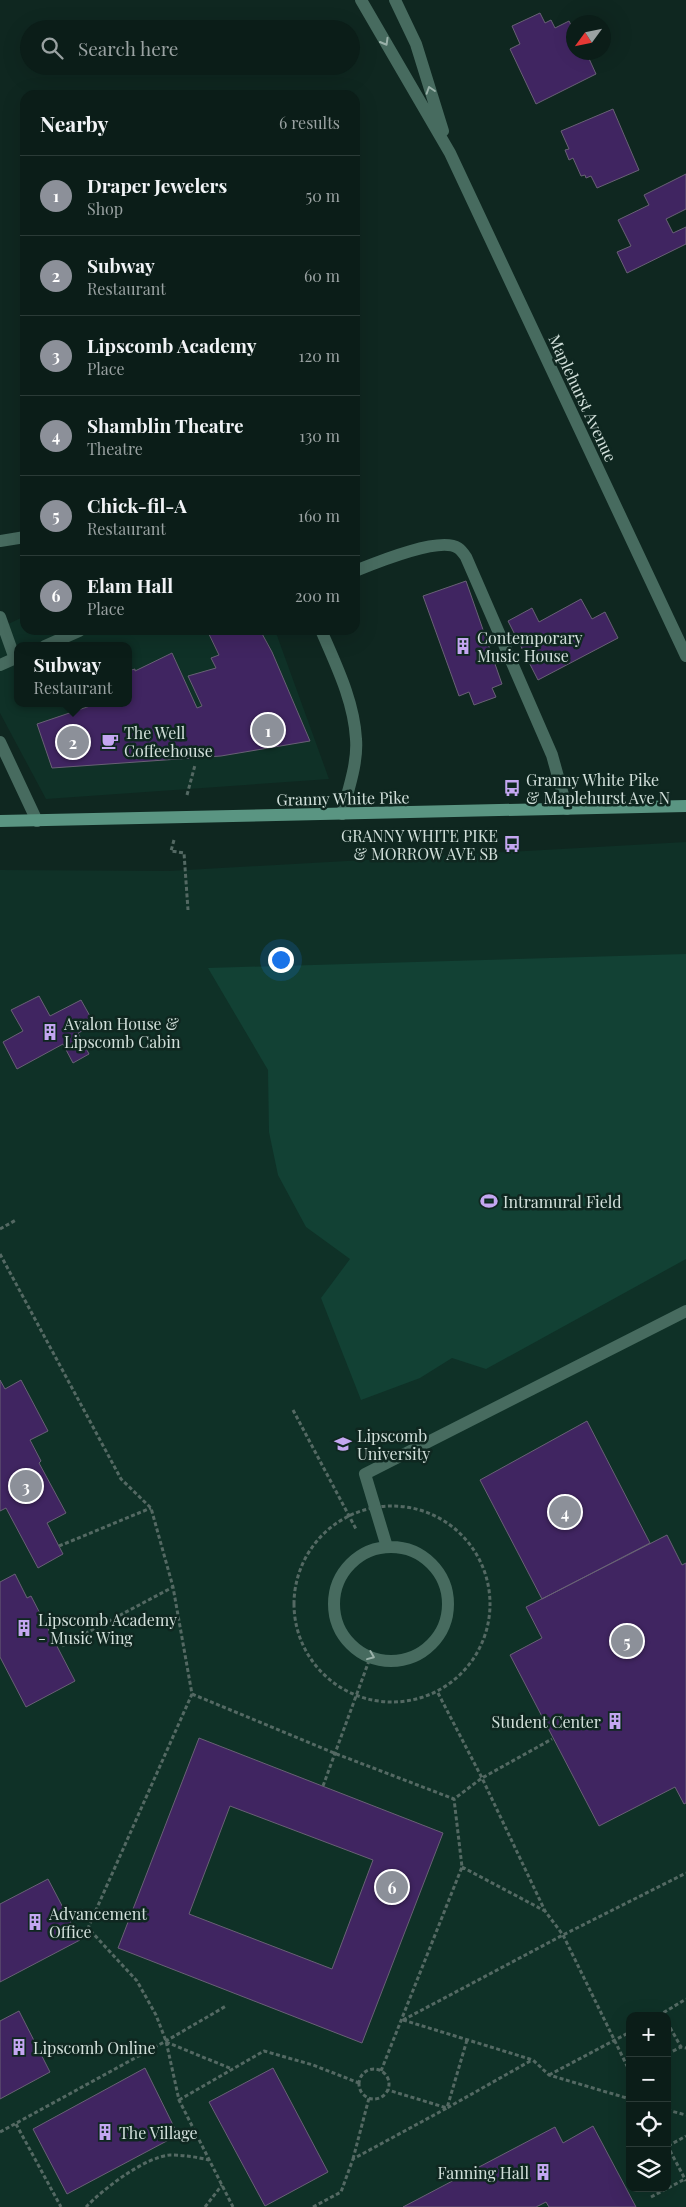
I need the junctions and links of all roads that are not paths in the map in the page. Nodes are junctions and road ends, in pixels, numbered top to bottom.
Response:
1 (361, 0) edge
2 (395, 0) edge
3 (450, 153) junction
4 (20, 538) edge
5 (0, 541) edge
6 (360, 569) edge
7 (0, 617) edge
8 (70, 635) edge
9 (323, 635) edge
10 (54, 642) edge
11 (14, 653) edge
12 (686, 656) edge
13 (14, 659) edge
14 (0, 665) edge
15 (0, 742) edge
16 (686, 806) edge
17 (567, 809) junction
18 (342, 814) junction
19 (0, 821) edge
20 (37, 821) junction
21 (686, 1311) edge
22 (387, 1547) junction

1 -> 3 street, Maplehurst Avenue
3 -> 2 street, Maplehurst Avenue
3 - 12 street, Maplehurst Avenue
4 - 5 street
6 - 17 street
7 - 11 street
8 - 10 street
9 - 18 street
13 - 14 street
15 - 20 street
16 - 17 main road, Granny White Pike
17 - 18 main road, Granny White Pike
18 - 20 main road, Granny White Pike
19 - 20 main road, Granny White Pike
21 - 22 street
22 -> 22 street

